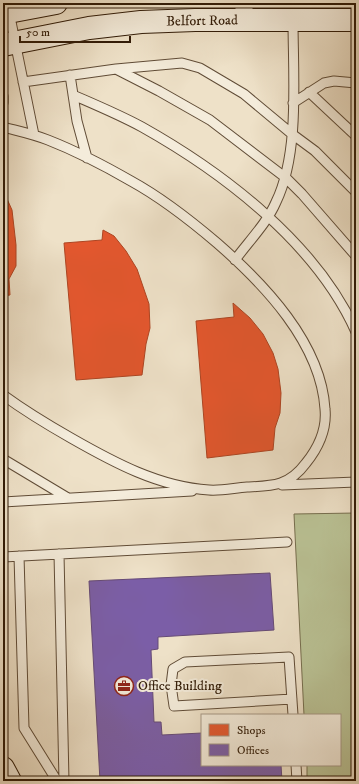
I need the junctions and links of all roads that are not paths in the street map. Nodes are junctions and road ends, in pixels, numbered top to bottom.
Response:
1 (56, 3) edge
2 (244, 12) edge
3 (6, 13) edge
4 (356, 20) edge
5 (292, 21) junction
6 (9, 44) edge
7 (116, 69) junction
8 (70, 75) junction
9 (24, 82) junction
10 (356, 83) edge
11 (308, 92) junction
12 (73, 95) junction
13 (3, 96) edge
14 (293, 102) junction
15 (3, 103) edge
16 (3, 127) edge
17 (292, 134) junction
18 (34, 135) junction
19 (356, 136) edge
20 (87, 158) junction
21 (286, 178) junction
22 (356, 192) edge
23 (268, 217) junction
24 (356, 256) edge
25 (236, 260) junction
26 (356, 332) edge
27 (3, 395) edge
28 (3, 459) edge
29 (356, 482) edge
30 (270, 486) junction
31 (209, 490) junction
32 (68, 498) junction
33 (3, 502) edge
34 (287, 542) dead end
35 (59, 554) junction
36 (19, 556) junction
37 (3, 557) edge
38 (292, 699) junction
39 (293, 714) edge
40 (296, 766) edge
41 (3, 768) edge
42 (10, 781) edge
43 (57, 781) edge
44 (64, 781) edge
45 (298, 781) edge

1 - 3 main road
2 - 5 main road, Belfort Road
2 - 6 main road, Belfort Road
3 - 6 lane
4 - 5 main road, Belfort Road
5 - 14 lane
6 - 9 lane
7 - 8 lane
7 - 17 lane
7 - 21 lane
8 - 9 lane
8 - 12 lane
9 - 18 lane
10 - 11 lane
11 - 14 lane
11 - 19 lane
12 - 20 lane
12 - 23 lane
13 - 15 lane
14 - 17 lane
16 - 18 lane
17 - 21 lane
17 - 22 lane
18 - 20 lane
20 - 25 lane
21 - 23 lane
21 - 24 lane
23 - 25 lane
23 - 26 lane
25 - 30 lane
27 - 31 lane
28 - 32 lane
29 - 30 lane
30 - 31 lane
31 - 32 lane
32 - 33 lane
34 - 35 lane
35 - 36 lane
35 - 44 lane
36 - 37 lane
36 - 43 lane
38 - 38 lane
38 - 39 lane
40 - 45 lane
41 - 42 main road

